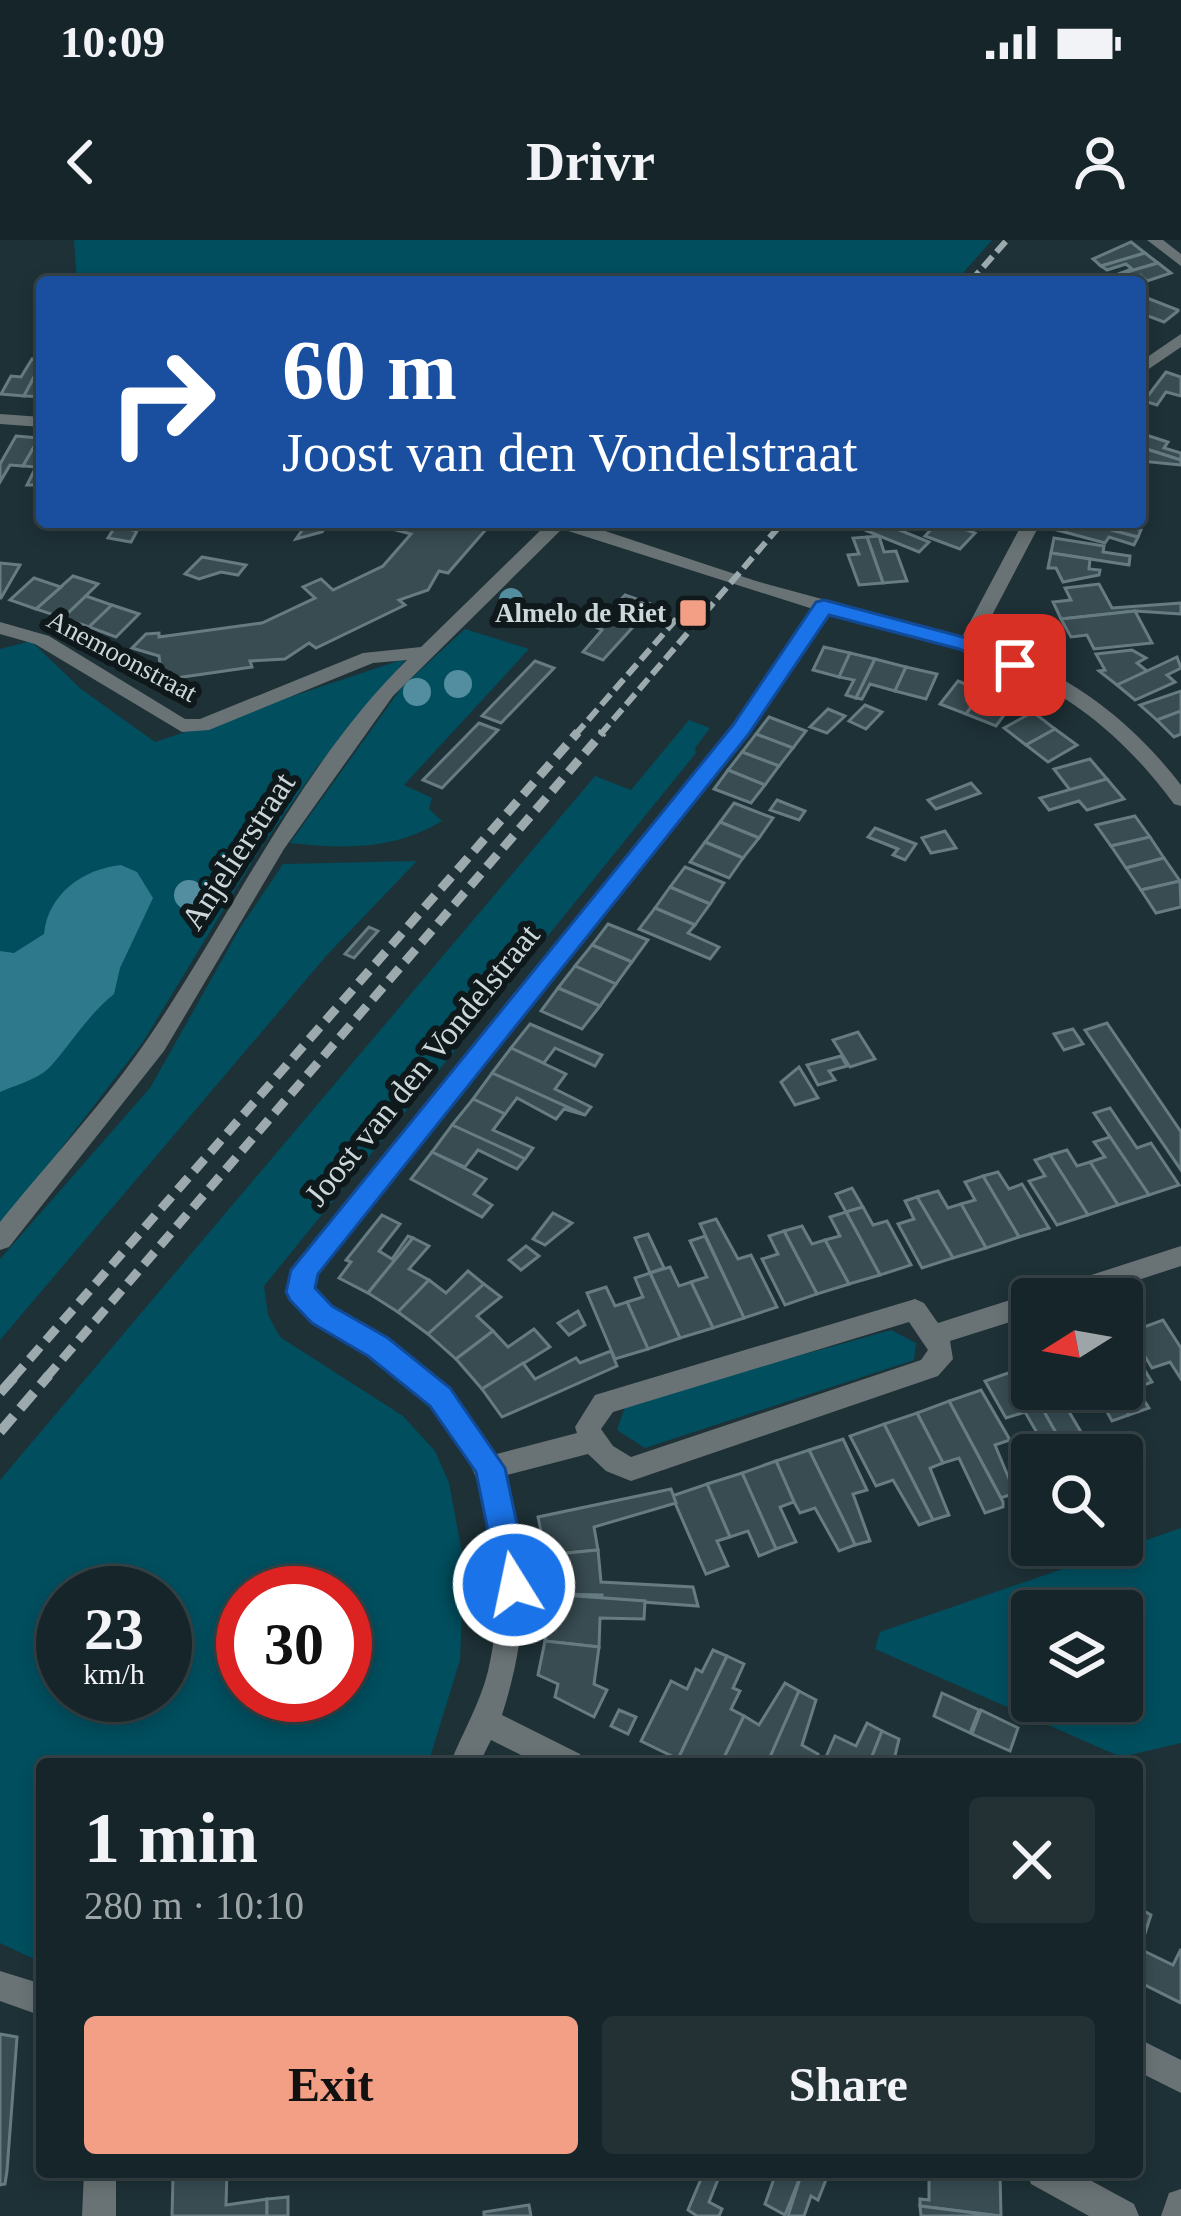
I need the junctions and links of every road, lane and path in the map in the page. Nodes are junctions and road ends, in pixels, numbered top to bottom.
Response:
1 (1154, 240) edge
2 (1181, 261) edge
3 (1181, 339) edge
4 (1146, 365) edge
5 (0, 419) edge
6 (36, 422) edge
7 (554, 528) edge
8 (579, 528) edge
9 (1029, 528) edge
10 (824, 607) junction
11 (0, 628) edge
12 (967, 644) junction
13 (422, 653) junction
14 (1181, 799) edge
15 (0, 1240) edge
16 (1181, 1256) edge
17 (1113, 1278) edge
18 (1011, 1311) edge
19 (935, 1335) junction
20 (592, 1441) junction
21 (490, 1468) junction
22 (488, 1723) junction
23 (468, 1758) edge
24 (557, 1758) edge
25 (0, 1986) edge
26 (36, 1998) edge
27 (1143, 2057) edge
28 (1181, 2077) edge
29 (100, 2178) edge
30 (1054, 2178) edge
31 (1181, 2205) edge
32 (99, 2216) edge
33 (1122, 2216) edge
34 (1178, 2216) edge

1 - 2 street
3 - 4 street
5 - 6 street
7 - 13 street, Anjelierstraat
8 - 10 street
9 - 12 street
10 - 12 street
10 - 21 street, Joost van den Vondelstraat
11 - 13 street, Anemoonstraat
12 - 14 street
13 - 15 street, Anjelierstraat
16 - 17 street
18 - 19 street
19 - 20 street
19 - 20 street
20 - 21 street
21 - 22 street, Joost van den Vondelstraat
22 - 23 street, Joost van den Vondelstraat
22 - 24 street
25 - 26 street
27 - 28 street
29 - 32 street
30 - 33 street
31 - 34 street

